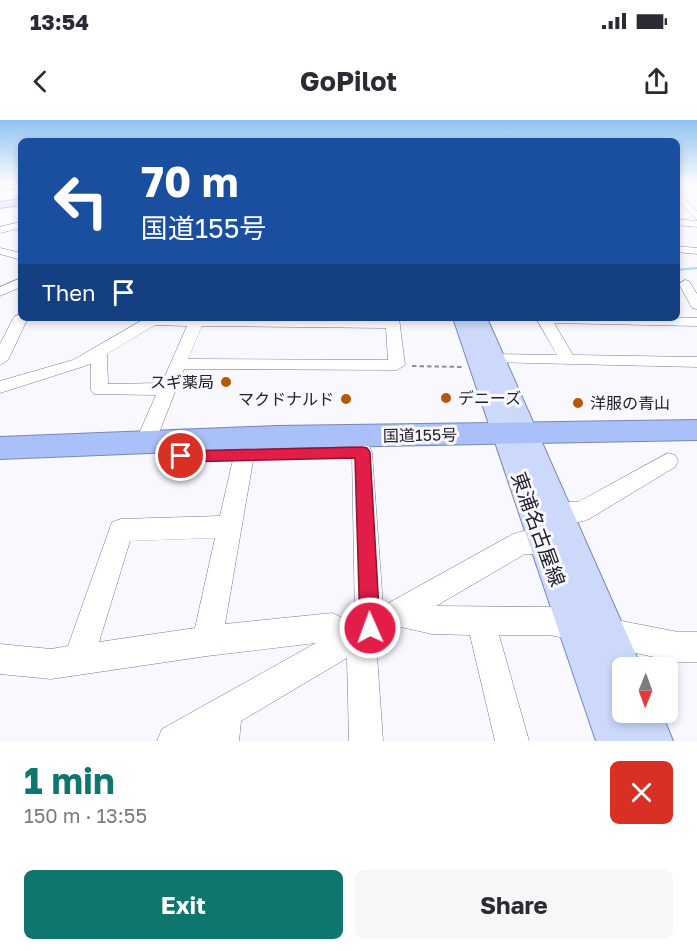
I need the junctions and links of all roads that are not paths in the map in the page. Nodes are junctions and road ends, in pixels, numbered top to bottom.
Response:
1 (680, 222) edge
2 (697, 224) edge
3 (18, 226) edge
4 (0, 230) edge
5 (18, 246) edge
6 (680, 249) edge
7 (0, 250) edge
8 (697, 251) edge
9 (18, 256) edge
10 (18, 283) edge
11 (686, 285) edge
12 (0, 292) edge
13 (0, 297) edge
14 (18, 297) edge
15 (697, 305) edge
16 (19, 321) edge
17 (152, 321) edge
18 (175, 321) edge
19 (392, 321) edge
20 (464, 321) edge
21 (479, 321) edge
22 (545, 321) edge
23 (658, 321) edge
24 (196, 322) junction
25 (697, 322) edge
26 (99, 354) junction
27 (0, 360) edge
28 (569, 361) junction
29 (486, 363) junction
30 (180, 364) junction
31 (696, 364) edge
32 (0, 387) edge
33 (168, 389) junction
34 (697, 430) edge
35 (517, 442) junction
36 (145, 443) junction
37 (697, 446) edge
38 (0, 448) edge
39 (362, 452) junction
40 (244, 455) junction
41 (668, 461) dead end
42 (0, 462) edge
43 (558, 512) junction
44 (230, 527) junction
45 (544, 542) junction
46 (398, 612) junction
47 (481, 620) junction
48 (575, 626) junction
49 (361, 633) junction
50 (609, 633) junction
51 (207, 641) junction
52 (697, 647) edge
53 (619, 657) edge
54 (0, 659) edge
55 (78, 660) junction
56 (645, 723) edge
57 (224, 726) edge
58 (174, 741) edge
59 (366, 741) edge
60 (512, 741) edge
61 (617, 741) edge
62 (652, 741) edge

1 - 2 street
3 - 4 street
5 - 7 street
6 - 8 street
7 - 9 street
10 - 12 street
11 - 15 street
13 - 14 street
16 - 27 street
17 - 26 street
18 - 24 street
19 - 24 street
19 - 30 street
20 - 29 main road, 東浦名古屋線
21 - 29 main road, 東浦名古屋線
22 - 28 street
23 - 25 street
24 - 30 street
26 - 32 street
26 - 33 street
28 - 29 street
28 - 31 street
29 - 35 main road, 東浦名古屋線
30 - 33 street
33 - 36 street
34 - 35 highway, 国道155号
35 - 36 highway, 国道155号
35 - 37 highway, 国道155号
35 - 39 highway, 国道155号
35 - 43 main road, 東浦名古屋線
35 - 45 main road, 東浦名古屋線
36 - 38 highway, 国道155号
39 - 40 highway, 国道155号
39 - 49 street
40 - 42 highway, 国道155号
40 - 44 street
41 - 43 street
43 - 50 main road, 東浦名古屋線
44 - 51 street
44 - 55 street
45 - 46 street
45 - 48 main road, 東浦名古屋線
46 - 47 street
46 - 49 street
47 - 48 street
47 - 60 street
48 - 50 street
48 - 61 main road, 東浦名古屋線
49 - 51 street
49 - 57 street
49 - 59 street
50 - 52 street
50 - 53 main road, 東浦名古屋線
51 - 55 street
54 - 55 street
56 - 62 main road
57 - 58 street

